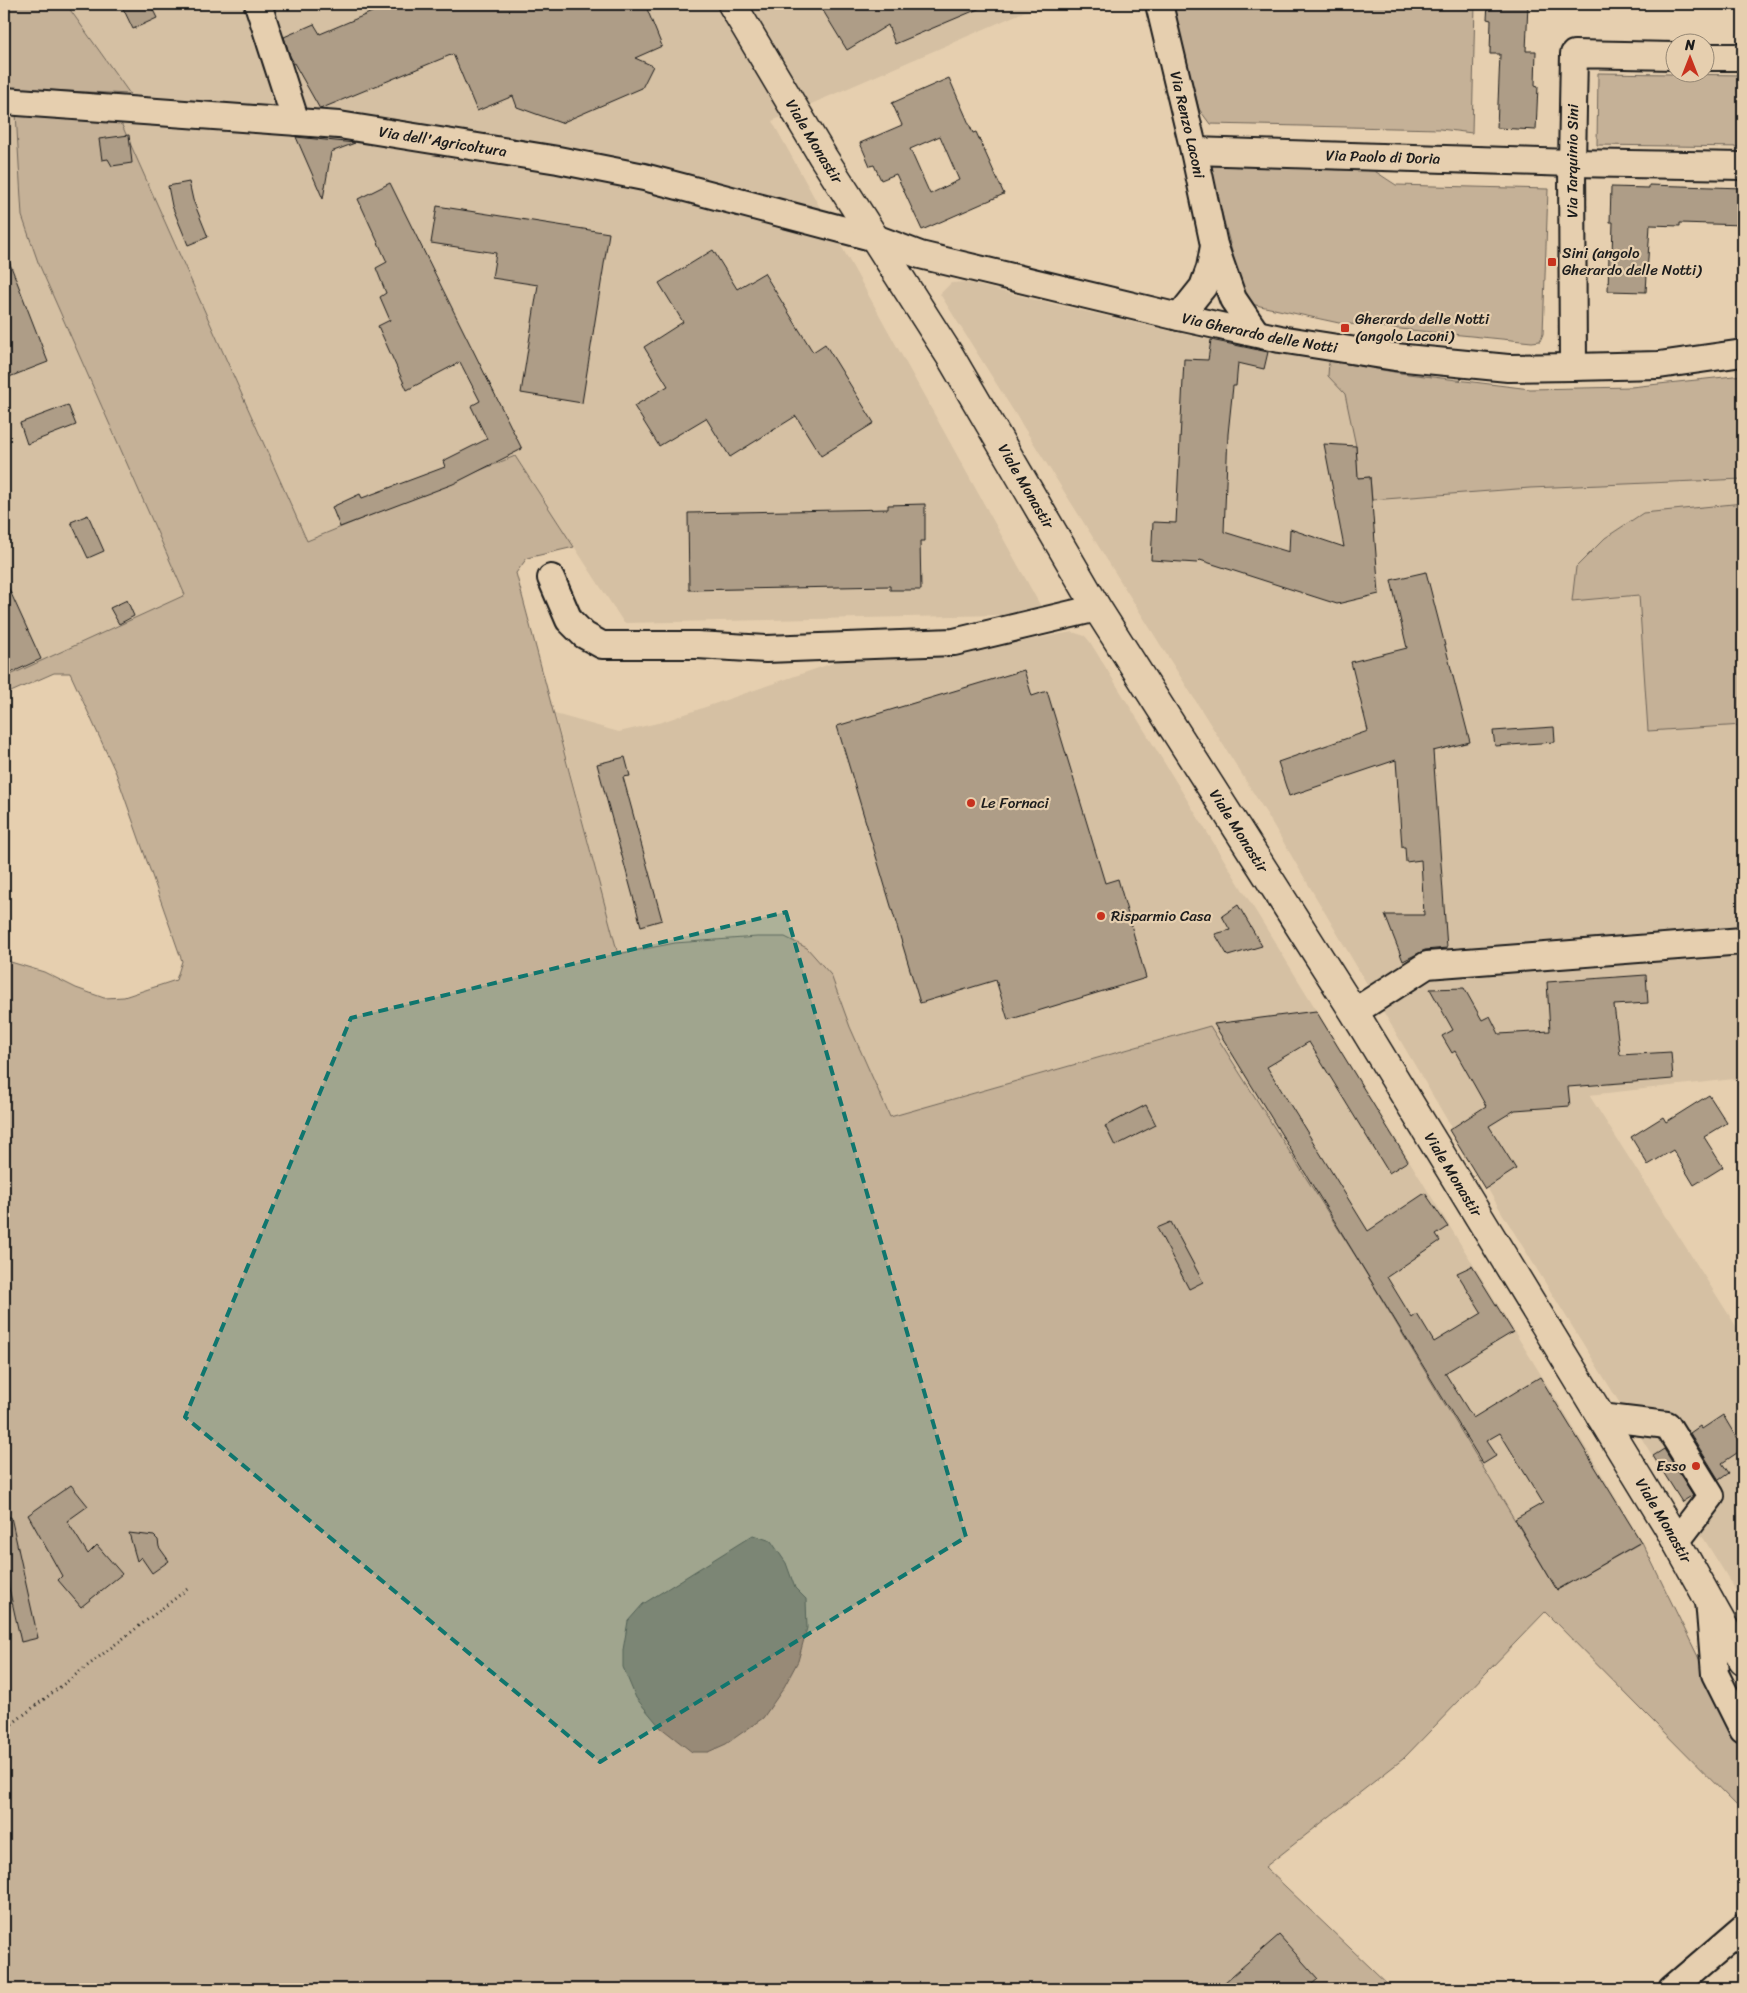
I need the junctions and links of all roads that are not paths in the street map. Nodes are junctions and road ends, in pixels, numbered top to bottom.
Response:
1 (258, 4) edge
2 (732, 4) edge
3 (1159, 4) edge
4 (1664, 56) edge
5 (1714, 57) edge
6 (1743, 58) edge
7 (4, 101) edge
8 (296, 122) junction
9 (1194, 151) junction
10 (1572, 163) junction
11 (1743, 166) edge
12 (875, 238) junction
13 (1214, 245) junction
14 (1178, 317) junction
15 (1256, 333) junction
16 (1743, 353) edge
17 (1573, 367) junction
18 (551, 578) dead end
19 (1097, 608) junction
20 (1743, 941) edge
21 (1354, 1012) junction
22 (1600, 1417) junction
23 (1676, 1542) junction
24 (1709, 1600) junction
25 (1743, 1661) edge
26 (1743, 1730) edge
27 (1743, 1928) edge
28 (1672, 1989) edge

1 - 8 street
2 - 12 main road, Viale Monastir
3 - 9 street, Via Renzo Laconi
4 - 10 street, Via Tarquinio Sini
5 - 6 street
7 - 8 street, Via dell'Agricoltura
8 - 12 street, Via dell'Agricoltura
9 - 10 street, Via Paolo di Doria
9 - 13 street, Via Renzo Laconi
10 - 11 street, Via Paolo di Doria
10 - 17 street, Via Tarquinio Sini
12 - 14 street, Via Gherardo delle Notti
12 - 19 main road, Viale Monastir
13 - 14 street, Via Renzo Laconi
13 - 15 street, Via Renzo Laconi
14 - 15 street, Via Gherardo delle Notti
15 - 17 street, Via Gherardo delle Notti
16 - 17 street, Via Gherardo delle Notti
18 - 19 street
19 - 21 main road, Viale Monastir
20 - 21 street
21 - 22 main road, Viale Monastir
22 - 23 main road, Viale Monastir
22 - 23 street
23 - 24 main road, Viale Monastir
24 - 25 main road, Viale Monastir
24 - 26 street
27 - 28 street

